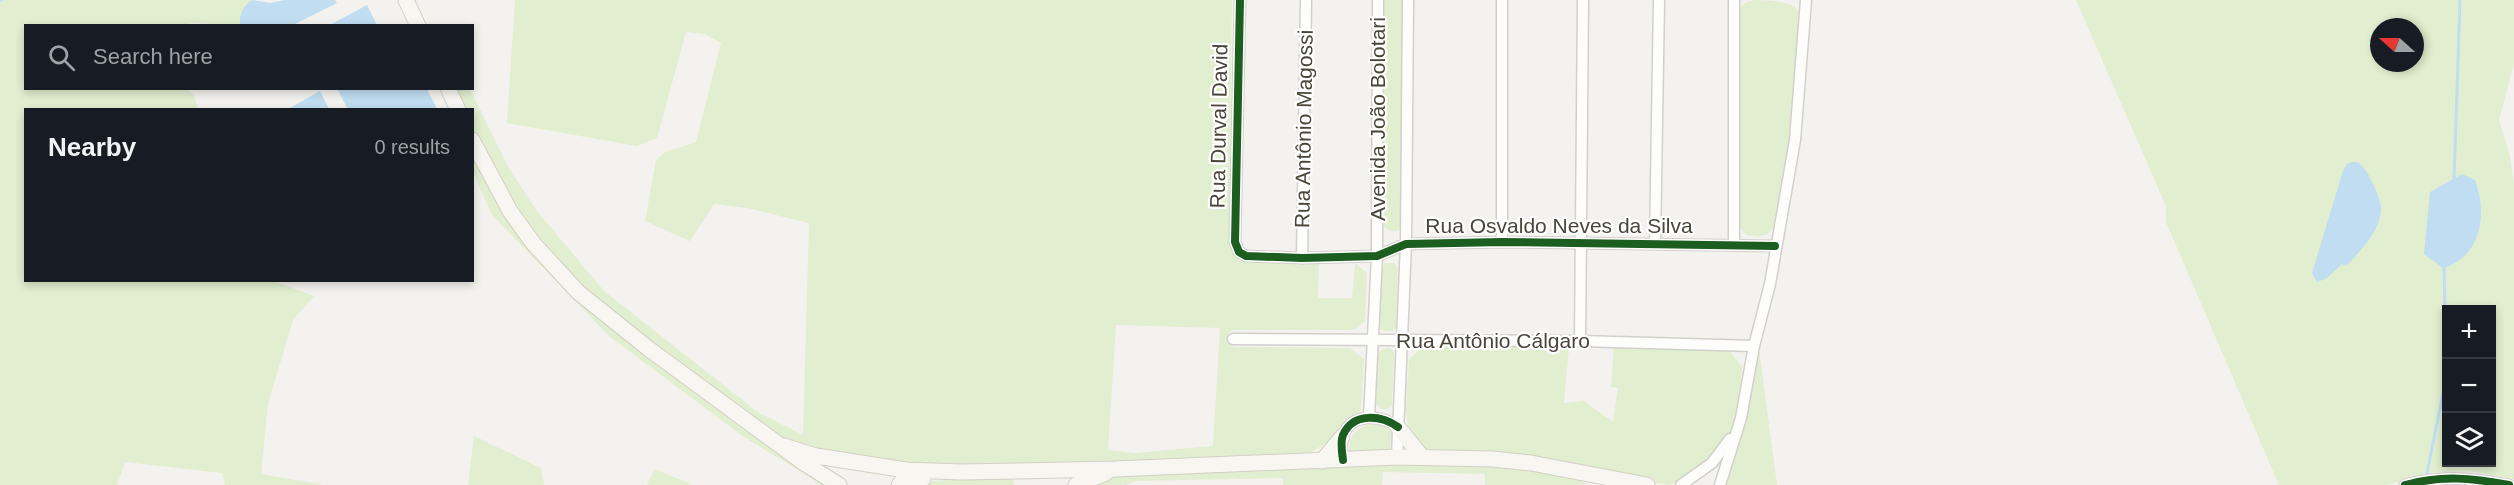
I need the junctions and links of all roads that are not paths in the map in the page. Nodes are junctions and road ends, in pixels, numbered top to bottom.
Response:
1 (406, 0) edge
2 (1240, 0) edge
3 (1306, 0) edge
4 (1378, 0) edge
5 (1408, 0) edge
6 (1502, 0) edge
7 (1583, 0) edge
8 (1659, 0) edge
9 (1734, 0) edge
10 (1806, 0) edge
11 (417, 24) edge
12 (449, 90) edge
13 (457, 108) edge
14 (474, 144) edge
15 (1502, 242) junction
16 (1655, 243) junction
17 (1406, 244) junction
18 (1580, 245) junction
19 (1734, 245) junction
20 (1775, 246) junction
21 (1239, 252) joint
22 (1377, 256) junction
23 (1302, 258) junction
24 (1233, 339) dead end
25 (1403, 340) junction
26 (1373, 341) junction
27 (1580, 341) junction
28 (1754, 346) junction
29 (1369, 417) junction
30 (1741, 417) junction
31 (1398, 427) junction
32 (1342, 437) junction
33 (784, 446) junction
34 (1397, 457) junction
35 (1422, 457) junction
36 (1343, 460) junction
37 (1322, 461) junction
38 (1115, 469) junction
39 (1568, 471) junction
40 (961, 472) junction
41 (1017, 478) edge
42 (837, 485) edge
43 (899, 485) edge
44 (1076, 485) edge
45 (1598, 485) edge
46 (1647, 485) edge
47 (1681, 485) edge
48 (1720, 485) edge
49 (2405, 485) edge
50 (2509, 485) edge

1 - 11 main road
2 - 21 street, Rua Durval David
3 - 23 street, Rua Antônio Magossi
4 - 22 street, Avenida João Bolotari
5 - 17 street, Avenida João Bolotari
6 - 15 street
7 - 18 street
8 - 16 street
9 - 19 street
10 - 20 street
12 - 13 main road
14 - 33 main road
15 - 17 street, Rua Osvaldo Neves da Silva
15 - 18 street, Rua Osvaldo Neves da Silva
16 - 18 street, Rua Osvaldo Neves da Silva
16 - 19 street, Rua Osvaldo Neves da Silva
17 - 22 street, Rua Osvaldo Neves da Silva
17 - 25 street, Avenida João Bolotari
18 - 27 street
19 - 20 street, Rua Osvaldo Neves da Silva
20 - 28 street
21 - 23 street, Rua Osvaldo Neves da Silva
22 - 23 street, Rua Osvaldo Neves da Silva
22 - 26 street, Avenida João Bolotari
24 - 26 street, Rua Antônio Cálgaro
25 - 26 street, Rua Antônio Cálgaro
25 - 27 street, Rua Antônio Cálgaro
25 - 31 street, Avenida João Bolotari
26 - 29 street, Avenida João Bolotari
27 - 28 street, Rua Antônio Cálgaro
28 - 30 street
29 - 31 street
29 - 32 street
30 - 47 street
30 - 48 street
31 - 34 street, Avenida João Bolotari
31 - 35 main road
32 - 36 street
32 - 37 main road
33 - 40 main road
33 - 42 main road
34 - 35 main road
34 - 36 main road
35 - 39 main road
36 - 37 main road
37 - 38 main road
38 - 41 main road
38 - 44 main road
39 - 45 main road
39 - 46 main road
40 - 41 main road
40 - 43 main road
49 - 50 street

